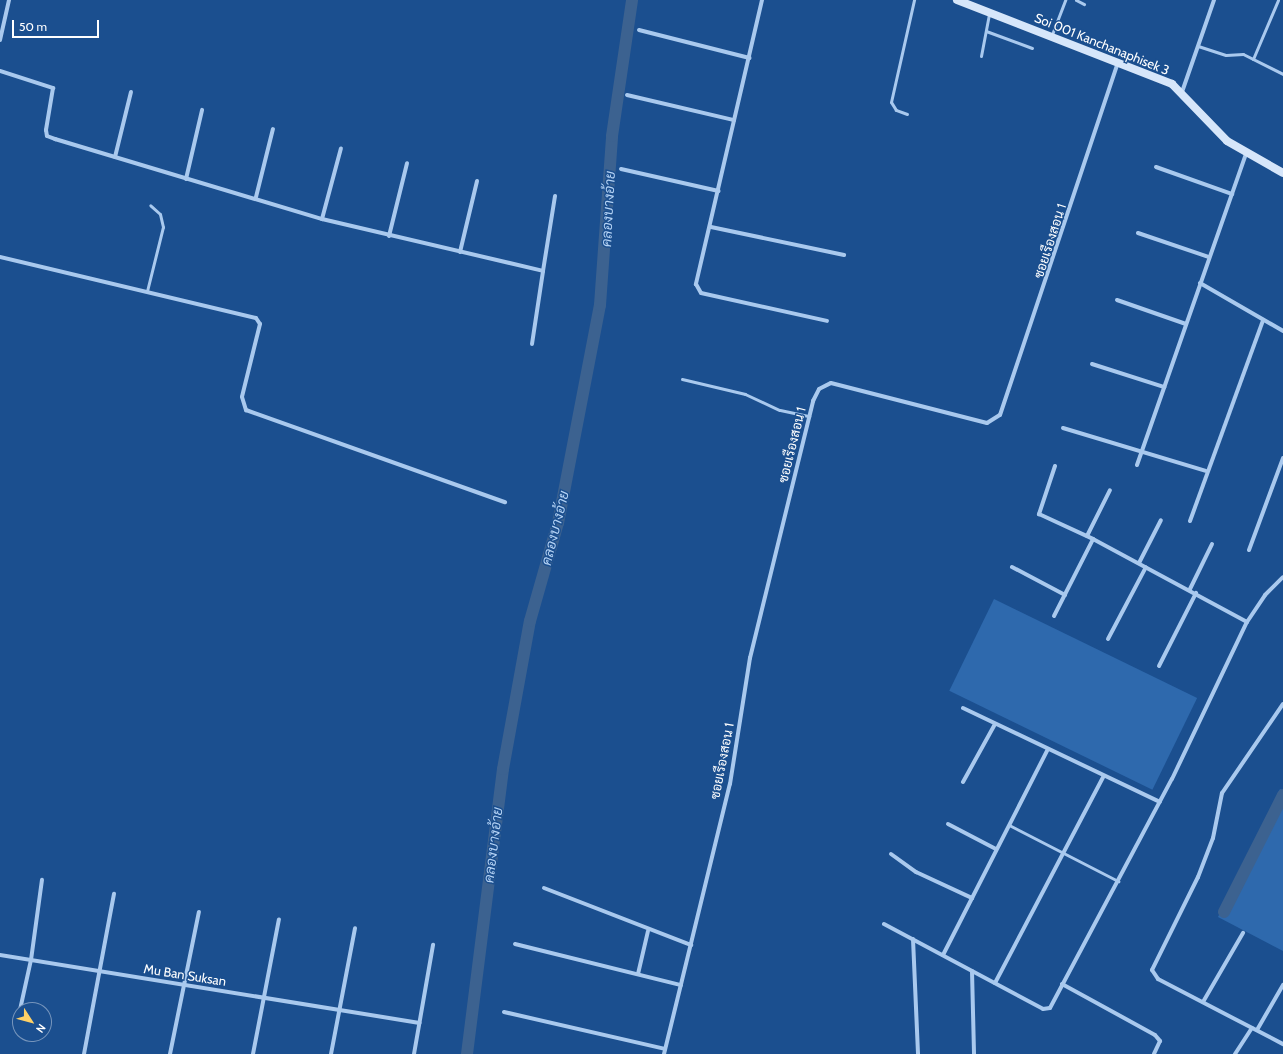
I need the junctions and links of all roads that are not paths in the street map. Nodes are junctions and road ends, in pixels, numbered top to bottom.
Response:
1 (10, 0) edge
2 (762, 0) edge
3 (914, 0) edge
4 (957, 0) edge
5 (1065, 0) edge
6 (1076, 0) edge
7 (1214, 0) edge
8 (1278, 0) edge
9 (1084, 4) dead end
10 (989, 13) junction
11 (639, 30) dead end
12 (986, 31) junction
13 (1051, 37) junction
14 (0, 40) edge
15 (1198, 46) junction
16 (1032, 48) dead end
17 (981, 56) dead end
18 (750, 58) junction
19 (1253, 59) junction
20 (1118, 63) junction
21 (0, 71) edge
22 (1283, 74) edge
23 (131, 92) dead end
24 (1182, 92) junction
25 (627, 95) dead end
26 (202, 110) dead end
27 (908, 114) dead end
28 (734, 120) junction
29 (273, 129) dead end
30 (340, 148) dead end
31 (1246, 154) junction
32 (115, 157) junction
33 (407, 163) dead end
34 (1156, 167) dead end
35 (622, 170) dead end
36 (1283, 173) edge
37 (186, 179) junction
38 (477, 181) dead end
39 (719, 191) junction
40 (1232, 194) junction
41 (555, 196) dead end
42 (256, 197) junction
43 (150, 205) dead end
44 (322, 219) junction
45 (711, 227) junction
46 (1138, 233) dead end
47 (389, 236) junction
48 (460, 252) junction
49 (844, 255) dead end
50 (0, 257) edge
51 (1209, 257) junction
52 (543, 271) junction
53 (1200, 283) junction
54 (147, 291) junction
55 (1117, 300) dead end
56 (1263, 320) junction
57 (827, 321) dead end
58 (1186, 324) junction
59 (1283, 330) edge
60 (532, 344) dead end
61 (1092, 364) dead end
62 (682, 379) dead end
63 (1164, 387) junction
64 (809, 416) junction
65 (1063, 428) dead end
66 (1142, 452) junction
67 (1283, 458) edge
68 (1137, 465) dead end
69 (1054, 466) dead end
70 (1206, 472) junction
71 (1110, 490) dead end
72 (505, 502) dead end
73 (1161, 520) dead end
74 (1190, 521) dead end
75 (1087, 536) junction
76 (1093, 539) junction
77 (1212, 544) dead end
78 (1248, 550) dead end
79 (1139, 563) junction
80 (1146, 566) junction
81 (1012, 567) dead end
82 (1283, 577) edge
83 (1190, 589) junction
84 (1196, 593) junction
85 (1065, 594) junction
86 (1054, 616) dead end
87 (1248, 622) junction
88 (1108, 639) dead end
89 (1159, 666) dead end
90 (1283, 704) edge
91 (963, 708) dead end
92 (995, 724) junction
93 (1048, 749) junction
94 (1102, 777) junction
95 (963, 782) dead end
96 (1160, 802) junction
97 (948, 824) dead end
98 (1009, 825) junction
99 (996, 849) junction
100 (891, 854) dead end
101 (1062, 854) junction
102 (42, 880) dead end
103 (1118, 880) junction
104 (544, 888) dead end
105 (114, 894) dead end
106 (972, 898) junction
107 (199, 912) dead end
108 (279, 919) dead end
109 (884, 924) dead end
110 (355, 928) dead end
111 (648, 931) junction
112 (1243, 933) dead end
113 (913, 939) junction
114 (515, 944) dead end
115 (433, 945) dead end
116 (691, 945) junction
117 (0, 955) edge
118 (943, 955) junction
119 (31, 960) junction
120 (972, 971) junction
121 (102, 972) junction
122 (638, 974) junction
123 (995, 984) junction
124 (1062, 984) junction
125 (185, 985) junction
126 (681, 985) junction
127 (1283, 985) edge
128 (265, 998) junction
129 (22, 1002) edge
130 (1203, 1002) junction
131 (341, 1010) junction
132 (504, 1012) dead end
133 (420, 1023) junction
134 (1252, 1028) junction
135 (1257, 1030) junction
136 (1283, 1044) edge
137 (665, 1049) junction
138 (84, 1054) edge
139 (170, 1054) edge
140 (253, 1054) edge
141 (331, 1054) edge
142 (414, 1054) edge
143 (664, 1054) edge
144 (918, 1054) edge
145 (974, 1054) edge
146 (1154, 1054) edge
147 (1235, 1054) edge

1 - 14 street
2 - 18 street
3 - 27 lane
4 - 10 street, Soi 001 Kanchanaphisek 3
5 - 13 lane
6 - 9 lane
7 - 15 street
8 - 19 lane
10 - 12 lane
10 - 13 street, Soi 001 Kanchanaphisek 3
11 - 18 street
12 - 16 lane
12 - 17 lane
13 - 20 street, Soi 001 Kanchanaphisek 3
15 - 19 lane
15 - 24 street
18 - 28 street
19 - 22 lane
20 - 24 street, Soi 001 Kanchanaphisek 3
20 - 64 street, ซอยเรืองสอน 1
21 - 32 street
23 - 32 street
24 - 31 street, Soi 001 Kanchanaphisek 3
25 - 28 street
26 - 37 street
28 - 39 street
29 - 42 street
30 - 44 street
31 - 36 street, Soi 001 Kanchanaphisek 3
31 - 40 street
32 - 37 street
33 - 47 street
34 - 40 street
35 - 39 street
37 - 42 street
38 - 48 street
39 - 45 street
40 - 51 street
41 - 52 street
42 - 44 street
43 - 54 lane
44 - 47 street
45 - 49 street
45 - 57 street
46 - 51 street
47 - 48 street
48 - 52 street
50 - 54 street
51 - 53 street
52 - 60 street
53 - 56 street
53 - 58 street
54 - 72 street
55 - 58 street
56 - 59 street
56 - 70 street
58 - 63 street
61 - 63 street
62 - 64 lane
63 - 66 street
64 - 116 street, ซอยเรืองสอน 1
65 - 66 street
66 - 68 street
66 - 70 street
67 - 78 street
69 - 75 street
70 - 74 street
71 - 75 street
73 - 79 street
75 - 76 street
76 - 79 street
76 - 85 street
77 - 83 street
79 - 80 street
80 - 83 street
80 - 88 street
81 - 85 street
82 - 87 street
83 - 84 street
84 - 87 street
84 - 89 street
85 - 86 street
87 - 96 street
90 - 130 street
91 - 92 street
92 - 93 street
92 - 95 street
93 - 94 street
93 - 98 street
94 - 96 street
94 - 101 street
96 - 103 street
97 - 99 street
98 - 99 street
98 - 101 lane
99 - 106 street
100 - 106 street
101 - 103 lane
101 - 123 street
102 - 119 street
103 - 124 street
104 - 111 street
105 - 121 street
106 - 118 street
107 - 125 street
108 - 128 street
109 - 113 street
110 - 131 street
111 - 116 street
111 - 122 street
112 - 130 street
113 - 118 street
113 - 144 street
114 - 122 street
115 - 133 street
116 - 126 street, ซอยเรืองสอน 1
117 - 119 street, Mu Ban Suksan
118 - 120 street
119 - 121 street, Mu Ban Suksan
119 - 129 street
120 - 123 street
120 - 145 street
121 - 125 street, Mu Ban Suksan
121 - 138 street
122 - 126 street
123 - 124 street
124 - 146 street
125 - 128 street, Mu Ban Suksan
125 - 139 street
126 - 137 street, ซอยเรืองสอน 1
127 - 135 street
128 - 131 street, Mu Ban Suksan
128 - 140 street
130 - 134 street
131 - 133 street, Mu Ban Suksan
131 - 141 street
132 - 137 street
133 - 142 street
134 - 135 street
134 - 147 street
135 - 136 street
137 - 143 street, ซอยเรืองสอน 1

